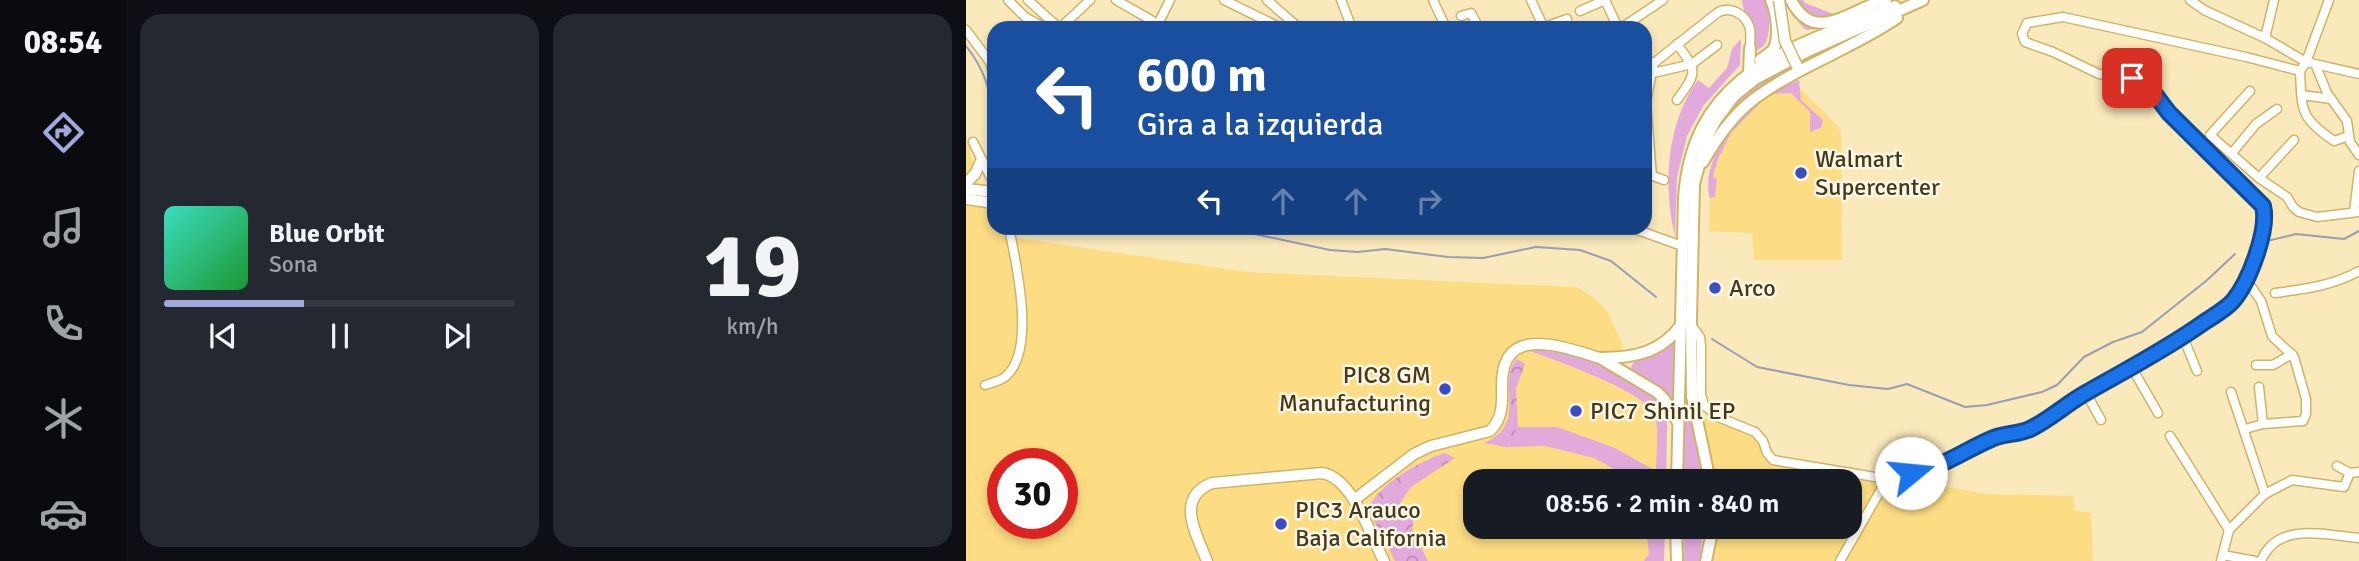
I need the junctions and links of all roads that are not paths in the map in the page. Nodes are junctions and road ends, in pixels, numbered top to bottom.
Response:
1 (1008, 0) edge
2 (1028, 0) edge
3 (1090, 0) edge
4 (1116, 0) edge
5 (1170, 0) edge
6 (1224, 0) edge
7 (1267, 0) edge
8 (1341, 0) edge
9 (1433, 0) edge
10 (1531, 0) edge
11 (1605, 0) edge
12 (1663, 0) edge
13 (1771, 0) edge
14 (1780, 0) edge
15 (1791, 0) edge
16 (1886, 0) edge
17 (1907, 0) edge
18 (1923, 0) edge
19 (2190, 0) edge
20 (2274, 0) edge
21 (2329, 0) edge
22 (1580, 11) dead end
23 (1461, 16) dead end
24 (1567, 19) dead end
25 (1032, 21) edge
26 (1052, 21) edge
27 (1068, 21) edge
28 (1149, 21) edge
29 (1160, 21) edge
30 (1266, 21) edge
31 (1291, 21) edge
32 (1349, 21) edge
33 (1443, 21) edge
34 (1476, 21) edge
35 (1540, 21) edge
36 (1562, 21) edge
37 (1616, 21) edge
38 (1627, 21) edge
39 (966, 30) edge
40 (2265, 38) junction
41 (1677, 44) junction
42 (1717, 45) dead end
43 (1750, 48) junction
44 (1763, 57) junction
45 (987, 58) edge
46 (2306, 62) junction
47 (1692, 64) junction
48 (1652, 66) edge
49 (2316, 66) junction
50 (1799, 68) junction
51 (1652, 71) edge
52 (2300, 71) junction
53 (1750, 73) junction
54 (2359, 74) edge
55 (2250, 91) dead end
56 (2302, 95) junction
57 (2330, 99) junction
58 (1676, 100) dead end
59 (2277, 109) dead end
60 (2349, 136) junction
61 (2213, 138) junction
62 (2294, 140) dead end
63 (973, 142) dead end
64 (2204, 146) junction
65 (2232, 153) junction
66 (2359, 154) edge
67 (981, 161) junction
68 (2247, 168) junction
69 (2359, 171) edge
70 (987, 172) edge
71 (1652, 176) edge
72 (2259, 178) junction
73 (2235, 179) junction
74 (1664, 180) dead end
75 (966, 183) edge
76 (1694, 184) junction
77 (966, 189) edge
78 (987, 191) edge
79 (966, 199) edge
80 (987, 202) edge
81 (2356, 212) edge
82 (1010, 235) edge
83 (1651, 235) edge
84 (1682, 246) junction
85 (2359, 271) edge
86 (2355, 278) edge
87 (2246, 279) junction
88 (2274, 293) dead end
89 (1686, 326) junction
90 (2183, 337) junction
91 (2292, 354) junction
92 (1600, 358) junction
93 (2256, 365) dead end
94 (2133, 368) junction
95 (2197, 372) dead end
96 (985, 385) dead end
97 (2259, 387) dead end
98 (2231, 392) dead end
99 (2086, 393) junction
100 (2158, 413) dead end
101 (2101, 421) dead end
102 (1678, 423) junction
103 (2263, 424) junction
104 (2245, 429) junction
105 (2170, 436) dead end
106 (2337, 466) dead end
107 (1677, 469) edge
108 (1707, 469) edge
109 (2354, 472) edge
110 (1887, 479) junction
111 (2264, 494) junction
112 (1354, 500) junction
113 (2229, 530) junction
114 (2359, 538) edge
115 (1676, 539) edge
116 (1710, 539) edge
117 (2222, 558) edge
118 (1207, 561) edge
119 (1384, 561) edge
120 (1676, 561) edge
121 (1706, 561) edge
122 (1840, 561) edge
123 (2255, 561) edge
124 (2261, 561) edge

1 - 25 street
2 - 26 street
3 - 27 street
4 - 28 street
5 - 29 street
6 - 30 street
7 - 31 street
8 - 32 street
9 - 33 street
10 - 35 street
11 - 22 street
11 - 37 street
12 - 38 street
13 - 44 highway
14 - 50 main road, bridge
15 - 16 highway
17 - 53 highway
18 - 50 highway
18 - 76 highway
19 - 40 street
20 - 40 street
21 - 46 street
23 - 34 street
24 - 36 street
39 - 45 street
40 - 46 street
41 - 43 street
41 - 47 street
41 - 48 street
42 - 47 street
43 - 44 highway
43 - 53 highway
44 - 53 highway
46 - 49 street
46 - 52 street
47 - 51 street
47 - 58 street
49 - 54 street
49 - 57 street
50 - 76 highway
52 - 56 street
52 - 64 street
53 - 84 highway
55 - 61 street
56 - 57 street
56 - 60 street
57 - 60 street
59 - 65 street
60 - 66 street
61 - 64 street
61 - 65 street
62 - 72 street
63 - 67 street
64 - 73 street
65 - 68 street
67 - 70 street
67 - 75 main road
68 - 72 street
68 - 73 street
69 - 81 street
71 - 74 street
72 - 81 street
73 - 87 street
76 - 89 highway
77 - 78 main road
79 - 80 main road
82 - 96 street
83 - 84 street
84 - 89 highway
85 - 86 street
86 - 88 street
87 - 90 street
87 - 91 street
89 - 92 highway
89 - 102 highway
89 - 108 highway
89 - 110 street
90 - 94 street
90 - 95 street
91 - 93 street
91 - 103 street
92 - 102 highway
92 - 112 main road
94 - 99 street
94 - 100 street
97 - 103 street
98 - 104 street
99 - 101 street
99 - 110 street
102 - 107 highway
103 - 104 street
104 - 111 street
105 - 113 street
106 - 109 street
109 - 111 street
110 - 122 street
111 - 113 street
112 - 118 main road
112 - 119 main road
113 - 117 street
114 - 124 street
115 - 120 highway
116 - 121 highway
117 - 123 street

